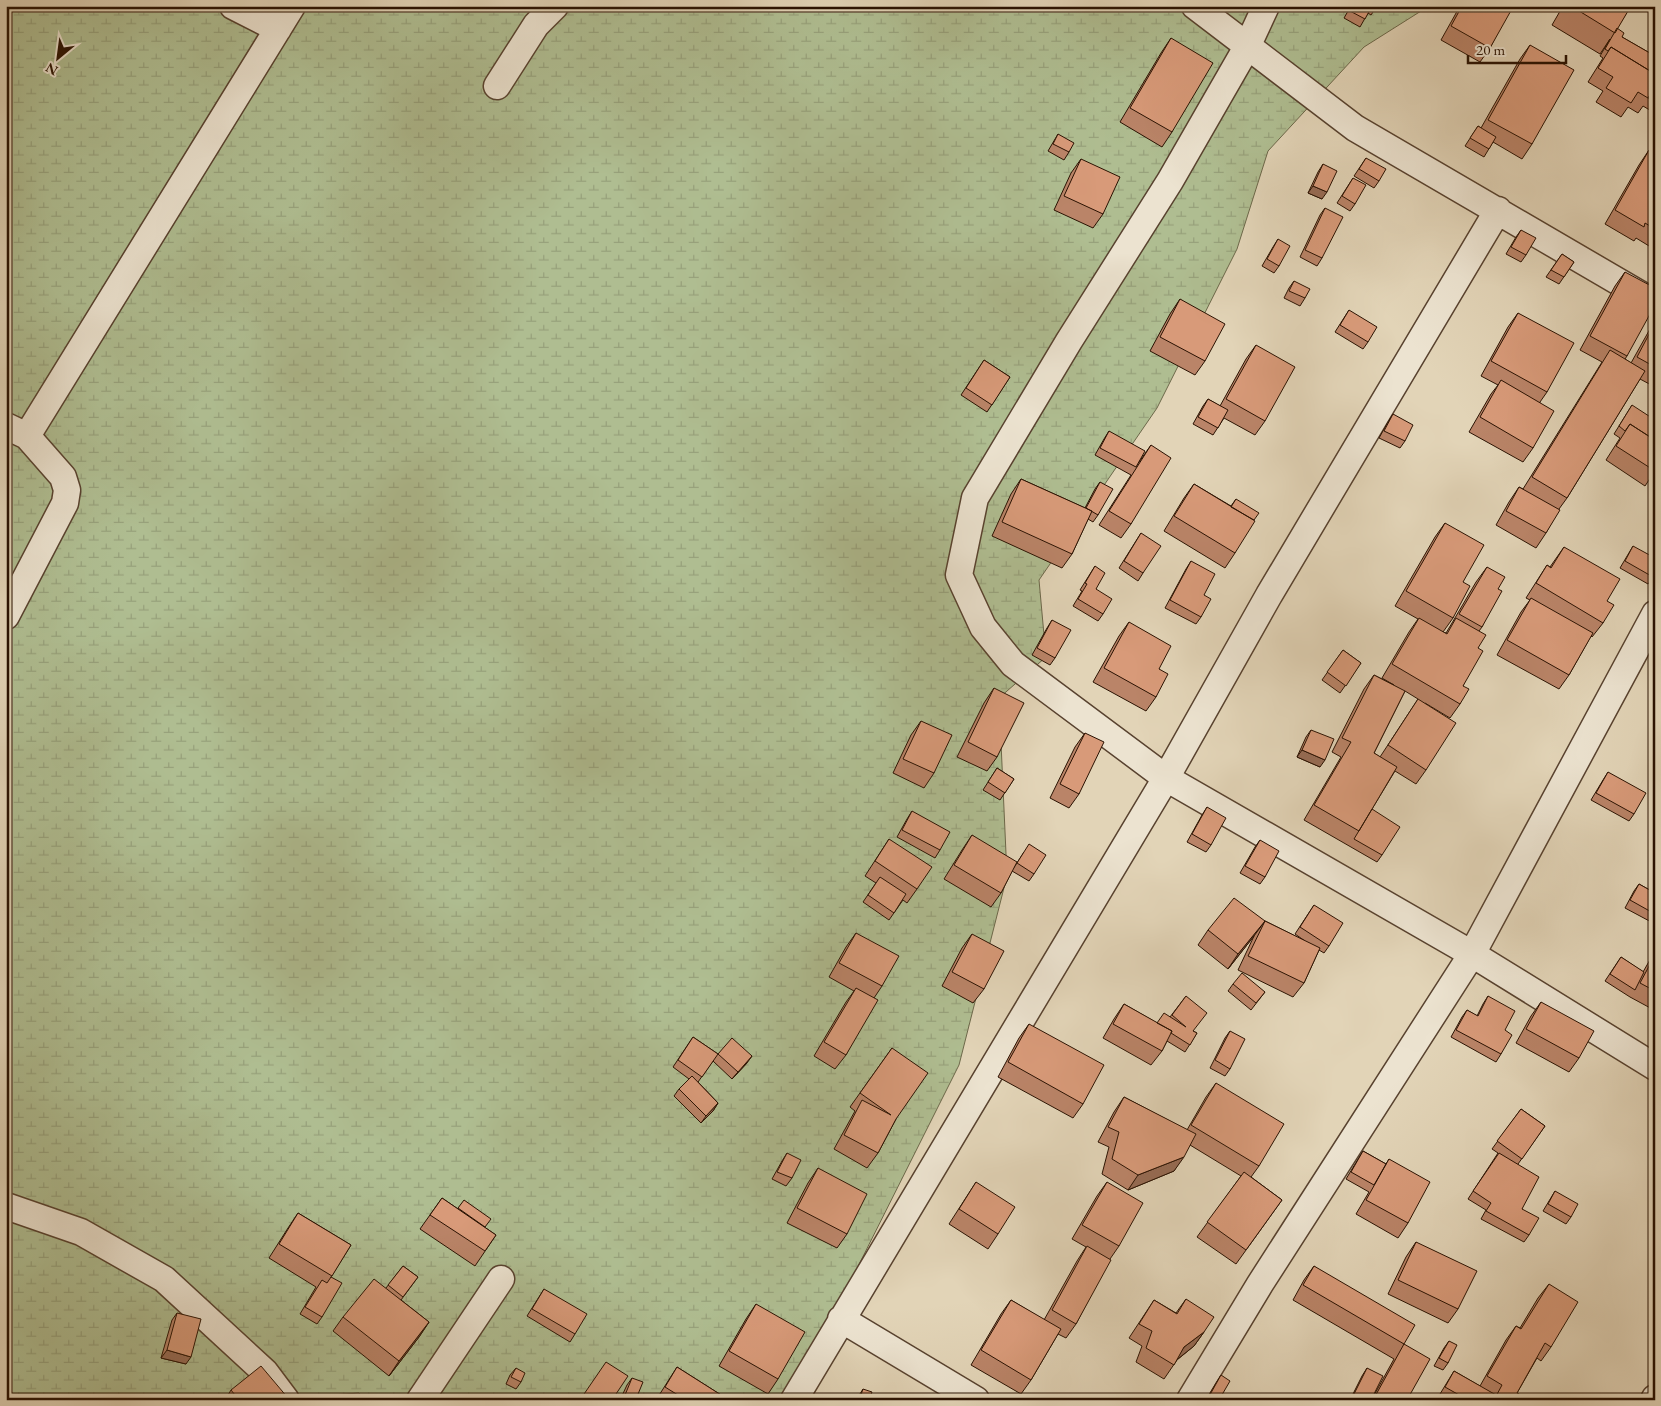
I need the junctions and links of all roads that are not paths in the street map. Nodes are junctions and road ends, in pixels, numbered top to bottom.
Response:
1 (233, 6) edge
2 (292, 6) edge
3 (555, 6) edge
4 (1194, 6) edge
5 (1266, 6) edge
6 (278, 29) junction
7 (1247, 47) junction
8 (496, 86) dead end
9 (1498, 210) junction
10 (1655, 303) edge
11 (17, 431) edge
12 (1655, 614) edge
13 (6, 616) edge
14 (1166, 778) junction
15 (1472, 954) junction
16 (1655, 1067) edge
17 (6, 1206) edge
18 (501, 1279) dead end
19 (841, 1319) junction
20 (286, 1400) edge
21 (420, 1400) edge
22 (794, 1400) edge
23 (976, 1400) edge
24 (1190, 1400) edge

1 - 6 street
2 - 6 street
3 - 8 street
4 - 7 street
5 - 7 street
6 - 11 street
7 - 9 street
7 - 14 street
9 - 10 street
9 - 14 street
11 - 13 street
12 - 15 street
14 - 15 street
14 - 19 street
15 - 16 street
15 - 24 street
17 - 20 street
18 - 21 street
19 - 22 street
19 - 23 street

